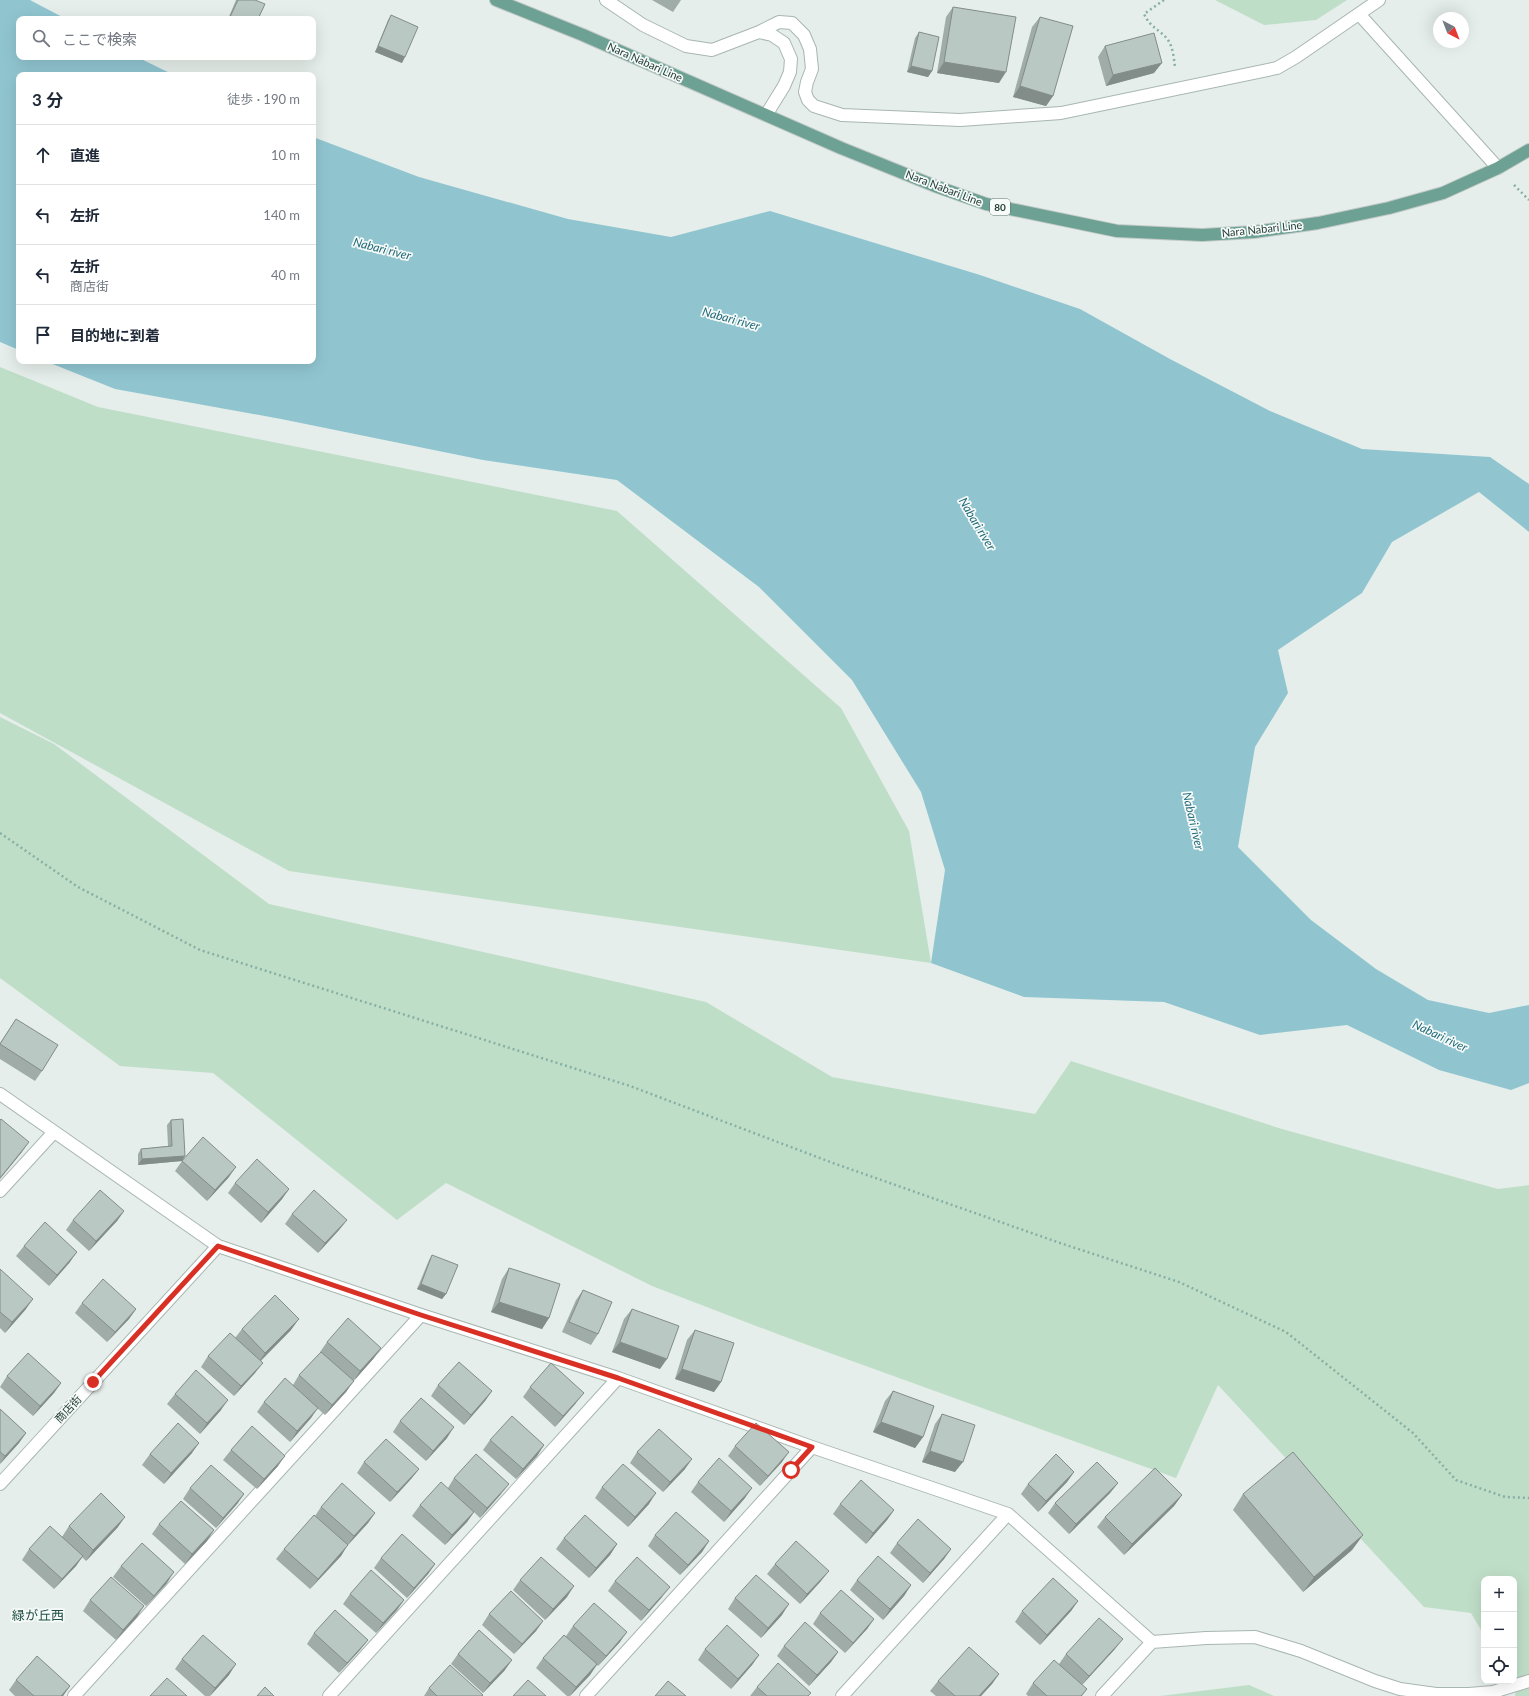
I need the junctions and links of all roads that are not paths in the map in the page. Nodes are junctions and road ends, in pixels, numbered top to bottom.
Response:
1 (496, 0) edge
2 (606, 0) edge
3 (1379, 0) edge
4 (1359, 14) junction
5 (759, 32) junction
6 (766, 115) junction
7 (1529, 150) edge
8 (1498, 168) junction
9 (0, 1094) edge
10 (54, 1132) junction
11 (0, 1191) edge
12 (218, 1246) junction
13 (421, 1315) junction
14 (618, 1378) junction
15 (812, 1447) junction
16 (0, 1484) edge
17 (1008, 1514) junction
18 (1152, 1642) junction
19 (1529, 1681) edge
20 (74, 1696) edge
21 (329, 1696) edge
22 (586, 1696) edge
23 (842, 1696) edge
24 (1102, 1696) edge

1 - 6 main road, Nara Nabari Line / 80
2 - 5 street
3 - 4 street
4 - 5 street
4 - 8 street
5 - 6 street
6 - 8 main road, Nara Nabari Line / 80
7 - 8 main road, Nara Nabari Line / 80
9 - 10 street
10 - 11 street
10 - 12 street
12 - 13 street
12 - 16 street, 商店街
13 - 14 street
13 - 20 street
14 - 15 street
14 - 21 street
15 - 17 street
15 - 22 street
17 - 18 street
17 - 23 street
18 - 19 street
18 - 24 street

